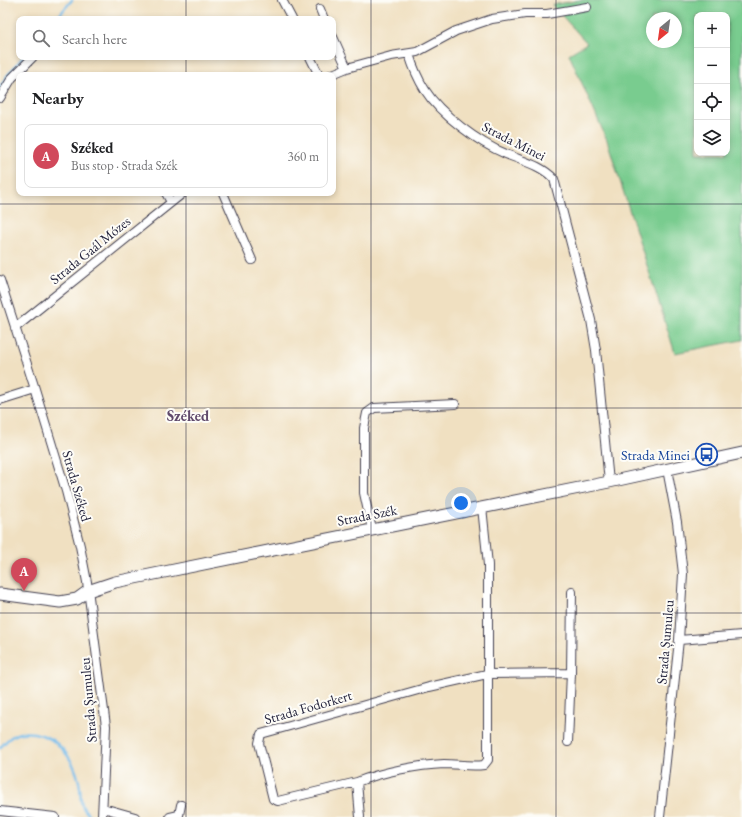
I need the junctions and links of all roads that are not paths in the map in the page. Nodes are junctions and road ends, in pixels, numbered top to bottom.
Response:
1 (282, 0) edge
2 (587, 7) dead end
3 (320, 9) dead end
4 (290, 16) edge
5 (323, 16) edge
6 (336, 44) edge
7 (409, 54) junction
8 (30, 60) edge
9 (312, 60) edge
10 (347, 68) junction
11 (18, 72) edge
12 (318, 72) edge
13 (336, 73) edge
14 (16, 74) edge
15 (0, 98) edge
16 (168, 196) edge
17 (179, 196) edge
18 (224, 196) edge
19 (171, 202) junction
20 (252, 260) dead end
21 (0, 280) edge
22 (15, 328) junction
23 (36, 389) junction
24 (0, 400) edge
25 (455, 404) dead end
26 (742, 453) edge
27 (667, 470) junction
28 (609, 482) junction
29 (482, 507) junction
30 (372, 530) junction
31 (88, 591) junction
32 (572, 592) dead end
33 (0, 594) edge
34 (742, 635) edge
35 (679, 640) junction
36 (571, 673) junction
37 (487, 674) junction
38 (568, 742) dead end
39 (357, 782) junction
40 (181, 805) dead end
41 (103, 808) junction
42 (0, 811) edge
43 (55, 817) edge
44 (102, 817) edge
45 (135, 817) edge
46 (170, 817) edge
47 (360, 817) edge
48 (660, 817) edge

1 - 4 street
2 - 7 street
3 - 5 street
6 - 10 street
7 - 10 street
7 - 28 street, Strada Minei
8 - 11 street
9 - 12 street
10 - 13 street
14 - 15 street
16 - 19 street
17 - 19 street, Strada Gaál Mózes
18 - 20 street
19 - 22 street, Strada Gaál Mózes
21 - 22 street, Strada Széked
22 - 23 street, Strada Széked
23 - 24 street
23 - 31 street, Strada Széked
25 - 30 street
26 - 27 street, Strada Szék
27 - 28 street, Strada Szék
27 - 35 street, Strada Șumuleu
28 - 29 street, Strada Szék
29 - 30 street, Strada Szék
29 - 37 street, Strada Fodorkert
30 - 31 street, Strada Szék
31 - 33 street, Strada Szék
31 - 41 street, Strada Șumuleu
32 - 36 street
34 - 35 street
35 - 48 street, Strada Șumuleu
36 - 37 street, Strada Fodorkert
36 - 38 street
37 - 39 street, Strada Fodorkert
37 - 39 street, Strada Fodorkert
39 - 47 street
40 - 46 street
41 - 44 street, Strada Șumuleu
41 - 45 street
42 - 43 street

